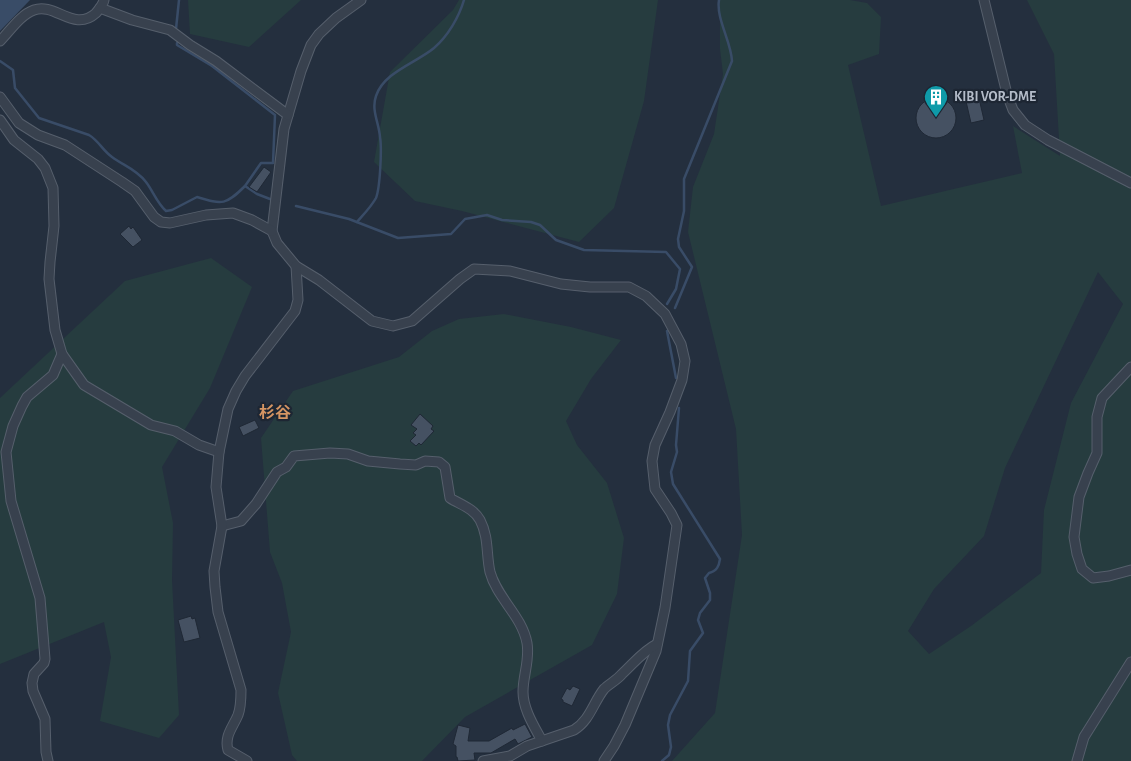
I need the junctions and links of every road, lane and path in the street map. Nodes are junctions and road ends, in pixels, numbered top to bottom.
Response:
1 (361, 0) edge
2 (984, 0) edge
3 (102, 4) edge
4 (0, 42) edge
5 (1, 101) edge
6 (288, 115) junction
7 (0, 120) edge
8 (1131, 183) edge
9 (272, 231) junction
10 (296, 266) junction
11 (62, 354) junction
12 (1131, 368) edge
13 (219, 452) junction
14 (222, 526) junction
15 (1131, 570) edge
16 (658, 644) junction
17 (1131, 662) edge
18 (542, 741) junction
19 (48, 761) edge
20 (247, 761) edge
21 (483, 761) edge
22 (604, 761) edge
23 (1077, 761) edge

1 - 6 street
2 - 8 street
3 - 4 street
3 - 6 street
5 - 9 street
6 - 9 street
7 - 11 street
9 - 10 street
10 - 13 street
10 - 16 street
11 - 13 street
11 - 19 street
12 - 15 street
13 - 14 street
14 - 18 street
14 - 20 street
16 - 18 street
16 - 22 street
17 - 23 street
18 - 21 street

